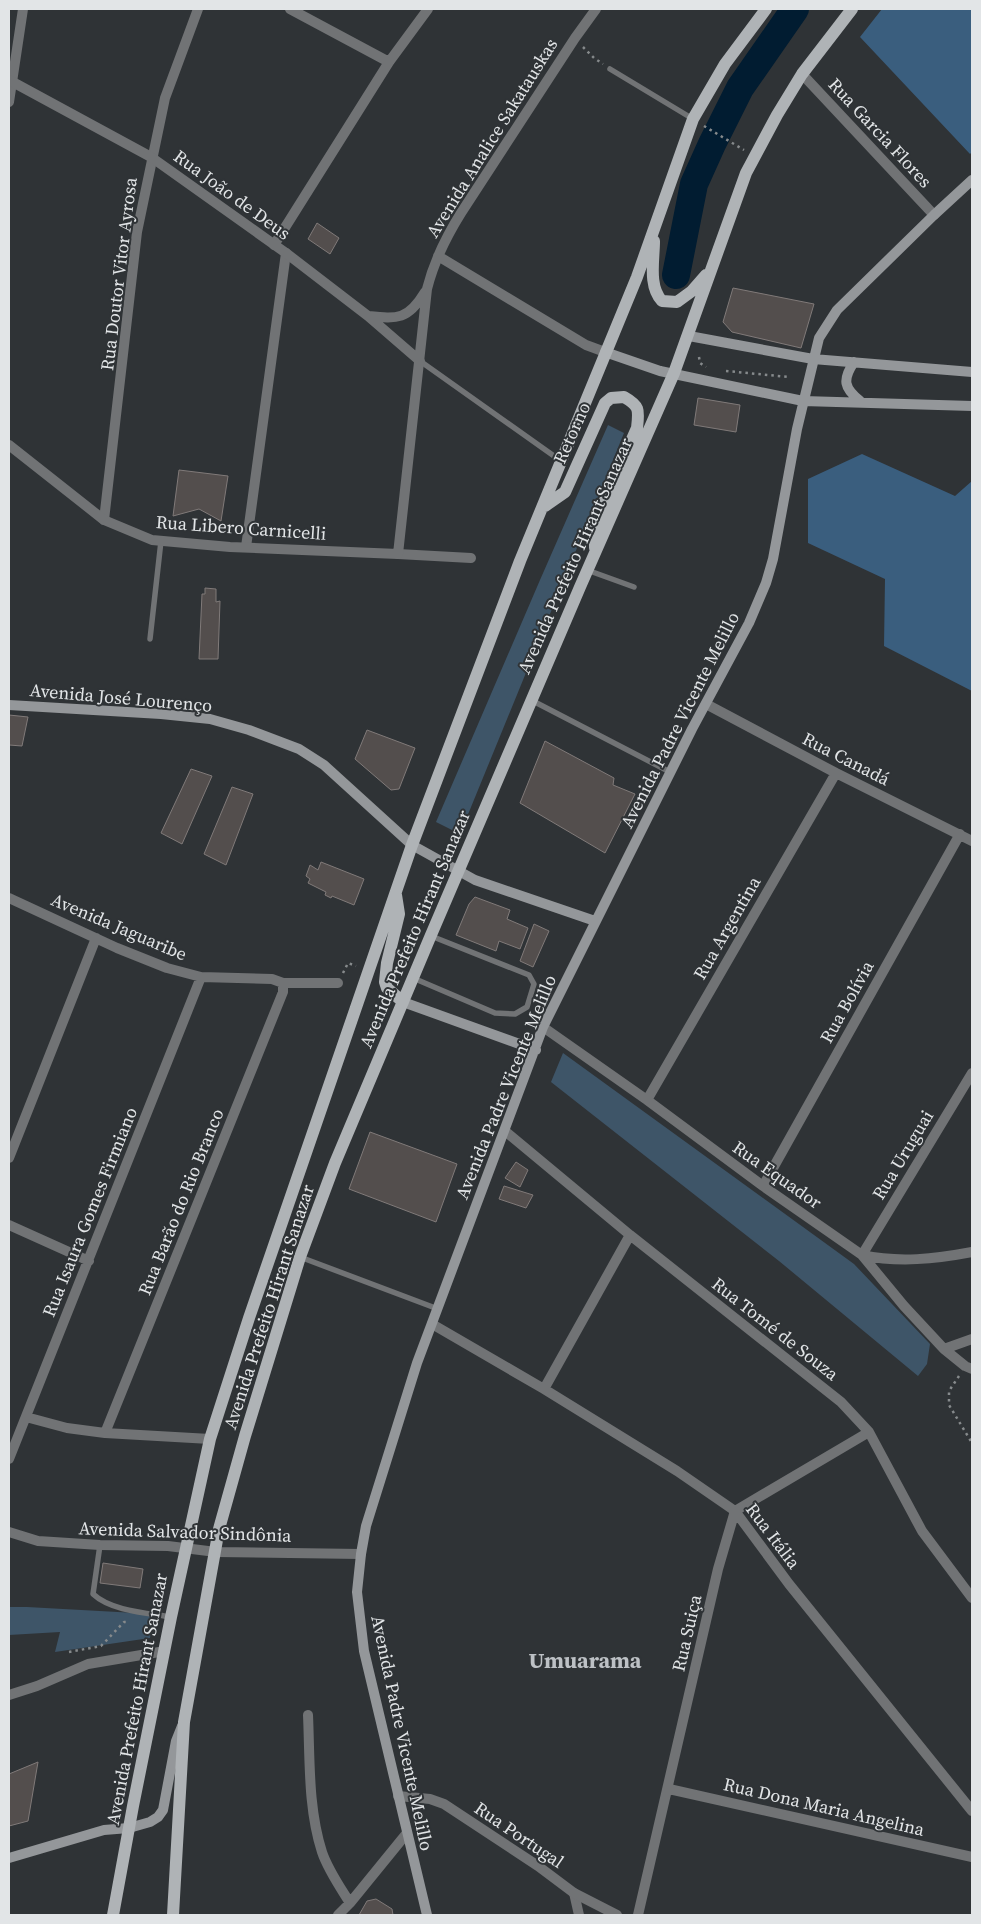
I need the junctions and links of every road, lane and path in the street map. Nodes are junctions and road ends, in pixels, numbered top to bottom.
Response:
1 (23, 9) edge
2 (198, 9) edge
3 (290, 9) edge
4 (428, 9) edge
5 (596, 9) edge
6 (766, 9) edge
7 (852, 9) edge
8 (389, 62) junction
9 (610, 69) dead end
10 (802, 74) junction
11 (10, 81) edge
12 (9, 102) edge
13 (693, 119) junction
14 (707, 128) dead end
15 (740, 148) dead end
16 (151, 157) junction
17 (972, 180) edge
18 (934, 215) junction
19 (654, 232) junction
20 (274, 245) junction
21 (286, 253) junction
22 (438, 256) junction
23 (714, 258) junction
24 (427, 289) junction
25 (368, 316) junction
26 (689, 336) junction
27 (605, 352) junction
28 (699, 357) dead end
29 (813, 359) junction
30 (420, 361) junction
31 (854, 362) junction
32 (708, 369) dead end
33 (726, 371) dead end
34 (972, 372) edge
35 (674, 374) junction
36 (789, 378) dead end
37 (803, 401) junction
38 (860, 401) junction
39 (972, 406) edge
40 (9, 445) edge
41 (562, 462) junction
42 (543, 507) junction
43 (104, 520) junction
44 (161, 541) junction
45 (246, 547) junction
46 (595, 553) junction
47 (398, 554) junction
48 (471, 558) dead end
49 (587, 570) junction
50 (634, 587) dead end
51 (150, 638) dead end
52 (531, 700) junction
53 (706, 704) junction
54 (9, 705) edge
55 (670, 772) junction
56 (836, 773) junction
57 (960, 834) junction
58 (972, 841) edge
59 (412, 846) junction
60 (459, 872) junction
61 (396, 893) junction
62 (9, 898) edge
63 (595, 921) junction
64 (431, 935) junction
65 (96, 938) junction
66 (370, 970) junction
67 (201, 977) junction
68 (413, 978) junction
69 (283, 983) junction
70 (338, 984) joint
71 (403, 1002) junction
72 (544, 1027) junction
73 (536, 1050) junction
74 (972, 1073) edge
75 (647, 1100) junction
76 (505, 1131) junction
77 (9, 1158) edge
78 (763, 1186) junction
79 (9, 1225) edge
80 (630, 1235) junction
81 (972, 1252) edge
82 (862, 1255) junction
83 (300, 1257) junction
84 (89, 1261) junction
85 (438, 1309) junction
86 (432, 1324) junction
87 (972, 1339) edge
88 (944, 1349) junction
89 (969, 1368) edge
90 (544, 1389) junction
91 (26, 1417) junction
92 (869, 1432) junction
93 (105, 1433) junction
94 (210, 1439) junction
95 (972, 1443) edge
96 (9, 1459) edge
97 (735, 1510) junction
98 (9, 1532) edge
99 (100, 1545) junction
100 (186, 1548) junction
101 (216, 1552) junction
102 (361, 1554) junction
103 (972, 1598) edge
104 (171, 1617) junction
105 (132, 1622) dead end
106 (165, 1651) junction
107 (69, 1652) dead end
108 (9, 1695) edge
109 (308, 1715) dead end
110 (184, 1722) junction
111 (669, 1788) junction
112 (398, 1796) junction
113 (972, 1811) edge
114 (129, 1828) junction
115 (407, 1833) junction
116 (972, 1857) edge
117 (9, 1858) edge
118 (574, 1893) junction
119 (350, 1903) junction
120 (113, 1915) edge
121 (173, 1915) edge
122 (338, 1915) edge
123 (427, 1915) edge
124 (579, 1915) edge
125 (617, 1915) edge
126 (638, 1915) edge

1 - 11 street
2 - 16 street, Rua Doutor Vitor Ayrosa
3 - 8 street
4 - 8 street
5 - 22 street, Avenida Analice Sakatauskas
6 - 13 main road, Avenida Prefeito Hirant Sanazar
7 - 10 main road, Avenida Prefeito Hirant Sanazar
8 - 20 street
9 - 13 lane
10 - 18 street, Rua Garcia Flores
10 - 23 main road, Avenida Prefeito Hirant Sanazar
11 - 12 street
11 - 16 street, Rua João de Deus
13 - 19 main road, Avenida Prefeito Hirant Sanazar
14 - 15 path
16 - 20 street, Rua João de Deus
16 - 43 street, Rua Doutor Vitor Ayrosa
17 - 18 main road, Avenida Padre Vicente Melillo
18 - 29 main road, Avenida Padre Vicente Melillo
19 - 23 main road
19 - 27 main road, Avenida Prefeito Hirant Sanazar
20 - 21 street, Rua João de Deus
21 - 25 street, Rua João de Deus
21 - 45 street
22 - 24 street, Avenida Analice Sakatauskas
22 - 27 street
23 - 26 main road, Avenida Prefeito Hirant Sanazar
24 - 25 street, Avenida Analice Sakatauskas
24 - 30 street, Avenida Analice Sakatauskas
25 - 30 street, Rua João de Deus
26 - 29 main road
26 - 35 main road, Avenida Prefeito Hirant Sanazar
27 - 35 main road
27 - 41 main road, Avenida Prefeito Hirant Sanazar
28 - 32 path
29 - 31 main road
29 - 37 main road, Avenida Padre Vicente Melillo
30 - 41 lane
30 - 47 street, Avenida Analice Sakatauskas
31 - 34 main road
31 - 38 main road
33 - 36 path
35 - 37 main road
35 - 46 main road, Avenida Prefeito Hirant Sanazar
37 - 38 main road
37 - 53 main road, Avenida Padre Vicente Melillo
38 - 39 main road
40 - 43 street, Rua Libero Carnicelli
41 - 42 main road, Avenida Prefeito Hirant Sanazar
42 - 46 main road, Retorno
42 - 59 main road, Avenida Prefeito Hirant Sanazar
43 - 44 street, Rua Libero Carnicelli
44 - 45 street, Rua Libero Carnicelli
44 - 51 lane
45 - 47 street, Rua Libero Carnicelli
46 - 49 main road, Avenida Prefeito Hirant Sanazar
47 - 48 street, Rua Libero Carnicelli
49 - 50 lane
49 - 52 main road, Avenida Prefeito Hirant Sanazar
52 - 55 lane
52 - 60 main road, Avenida Prefeito Hirant Sanazar
53 - 55 main road, Avenida Padre Vicente Melillo
53 - 56 street, Rua Canadá
54 - 59 main road, Avenida José Lourenço
55 - 63 main road, Avenida Padre Vicente Melillo
56 - 57 street, Rua Canadá
56 - 75 street, Rua Argentina
57 - 58 street, Rua Canadá
57 - 78 street, Rua Bolívia
59 - 60 main road, Avenida José Lourenço
59 - 61 main road, Avenida Prefeito Hirant Sanazar
60 - 63 main road, Avenida José Lourenço
60 - 64 main road, Avenida Prefeito Hirant Sanazar
61 - 66 main road, Avenida Prefeito Hirant Sanazar
61 - 71 main road
62 - 65 street, Avenida Jaguaribe
63 - 72 main road, Avenida Padre Vicente Melillo
64 - 68 main road, Avenida Prefeito Hirant Sanazar
64 - 68 lane
65 - 67 street, Avenida Jaguaribe
65 - 77 street
66 - 70 path
66 - 94 main road, Avenida Prefeito Hirant Sanazar
67 - 69 street, Avenida Jaguaribe
67 - 84 street, Rua Isaura Gomes Firmiano
68 - 71 main road, Avenida Prefeito Hirant Sanazar
69 - 70 street, Avenida Jaguaribe
69 - 93 street, Rua Barão do Rio Branco
71 - 73 main road
71 - 83 main road, Avenida Prefeito Hirant Sanazar
72 - 73 main road, Avenida Padre Vicente Melillo
72 - 75 street, Rua Equador
73 - 76 main road, Avenida Padre Vicente Melillo
74 - 82 street, Rua Uruguai
75 - 78 street, Rua Equador
76 - 80 street, Rua Tomé de Souza
76 - 85 main road, Avenida Padre Vicente Melillo
78 - 82 street, Rua Equador
79 - 84 street
80 - 90 street
80 - 92 street, Rua Tomé de Souza
81 - 82 street
82 - 88 street, Rua Equador
83 - 85 lane
83 - 101 main road, Avenida Prefeito Hirant Sanazar
84 - 91 street, Rua Isaura Gomes Firmiano
85 - 86 main road, Avenida Padre Vicente Melillo
86 - 90 street, Rua Itália
86 - 102 main road, Avenida Padre Vicente Melillo
87 - 88 street
88 - 89 street, Rua Equador
89 - 95 path
90 - 97 street, Rua Itália
91 - 93 street
91 - 96 street, Rua Isaura Gomes Firmiano
92 - 97 street
92 - 103 street, Rua Tomé de Souza
93 - 94 street
94 - 100 main road, Avenida Prefeito Hirant Sanazar
97 - 111 street, Rua Suiça
97 - 113 street, Rua Itália
98 - 99 street, Avenida Salvador Sindônia
99 - 100 street, Avenida Salvador Sindônia
99 - 104 lane
100 - 101 street, Avenida Salvador Sindônia
100 - 104 main road, Avenida Prefeito Hirant Sanazar
101 - 102 street, Avenida Salvador Sindônia
101 - 110 main road, Avenida Prefeito Hirant Sanazar
102 - 112 main road, Avenida Padre Vicente Melillo
104 - 106 main road, Avenida Prefeito Hirant Sanazar
105 - 107 path
106 - 108 street
106 - 114 main road, Avenida Prefeito Hirant Sanazar
109 - 119 street
110 - 114 main road
110 - 121 main road, Avenida Prefeito Hirant Sanazar
111 - 116 street, Rua Dona Maria Angelina
111 - 126 street, Rua Suiça
112 - 115 main road, Avenida Padre Vicente Melillo
112 - 118 street, Rua Portugal
114 - 117 main road
114 - 120 main road, Avenida Prefeito Hirant Sanazar
115 - 119 street
115 - 123 main road, Avenida Padre Vicente Melillo
118 - 124 street
118 - 125 street, Rua Portugal
119 - 122 street

